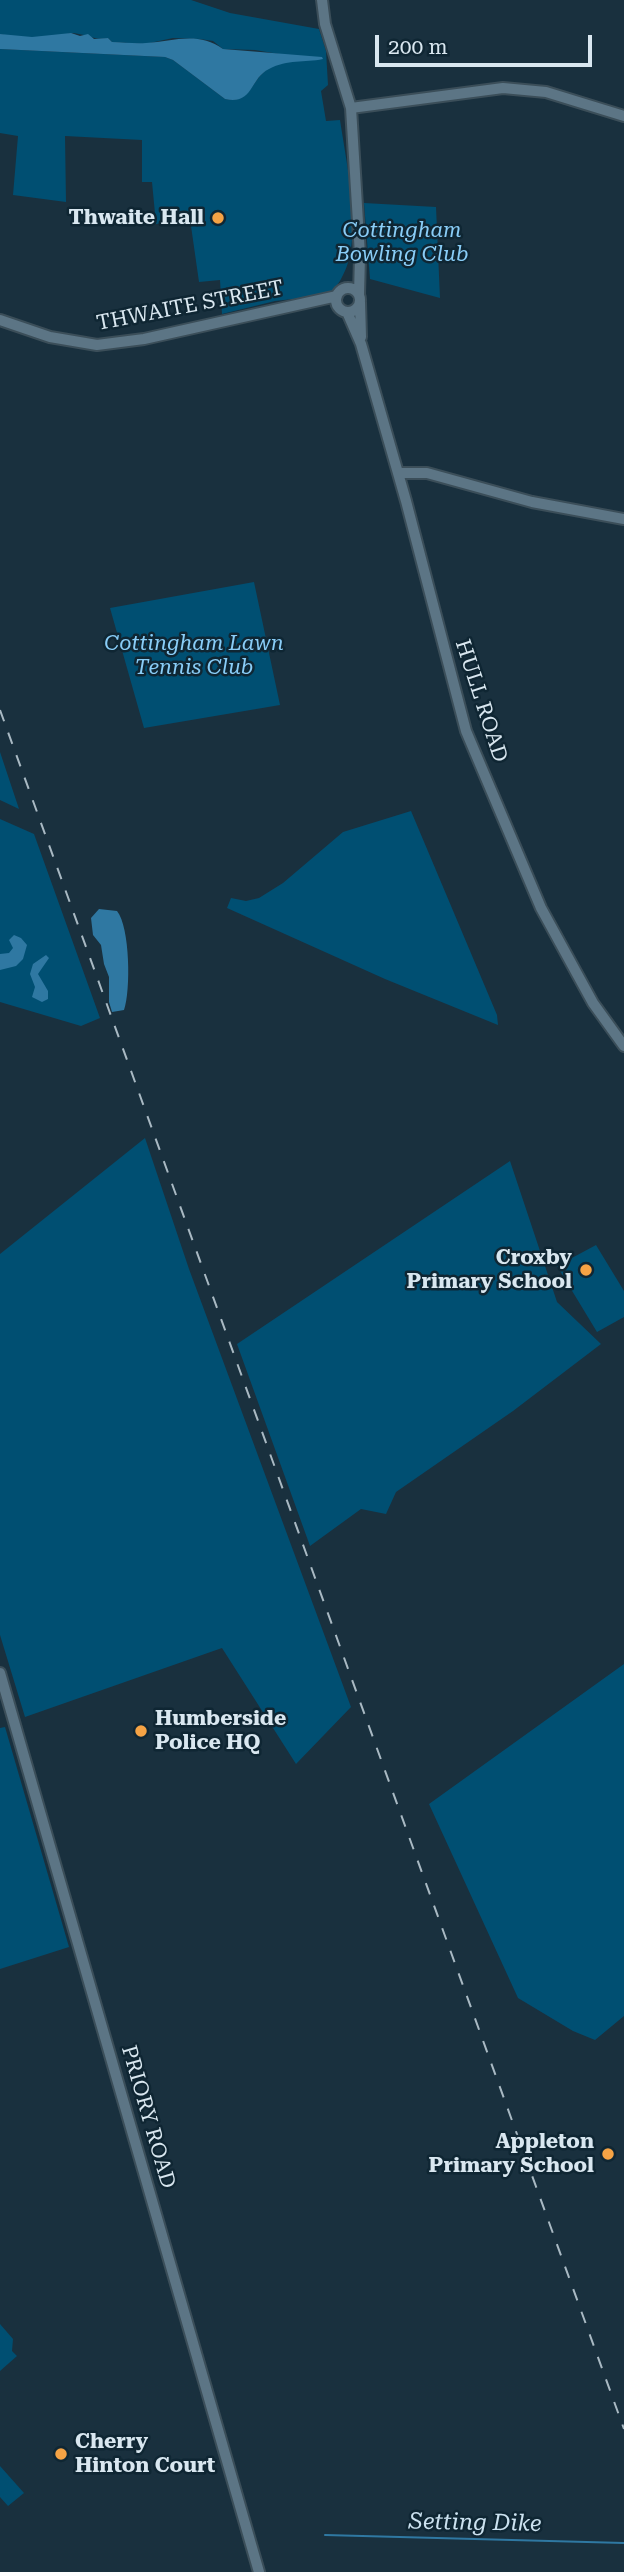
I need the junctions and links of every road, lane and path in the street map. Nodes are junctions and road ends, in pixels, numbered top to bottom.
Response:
1 (322, 0) edge
2 (351, 108) junction
3 (624, 116) edge
4 (360, 255) junction
5 (346, 288) junction
6 (337, 296) junction
7 (359, 298) junction
8 (306, 303) junction
9 (343, 310) junction
10 (0, 320) edge
11 (361, 344) junction
12 (398, 473) junction
13 (624, 519) edge
14 (624, 1046) edge
15 (0, 1673) edge
16 (259, 2572) edge

1 - 2 street, HULL ROAD
2 - 3 street
2 - 4 street, HULL ROAD
4 - 5 street
4 - 7 street, HULL ROAD
5 - 6 street
5 - 7 street
6 - 8 street, THWAITE STREET
6 - 9 street
7 - 9 street
7 - 11 street, HULL ROAD
8 - 9 street, THWAITE STREET
8 - 10 street, THWAITE STREET
9 - 11 street, HULL ROAD
11 - 12 street, HULL ROAD
12 - 13 street
12 - 14 street, HULL ROAD
15 - 16 street, PRIORY ROAD

